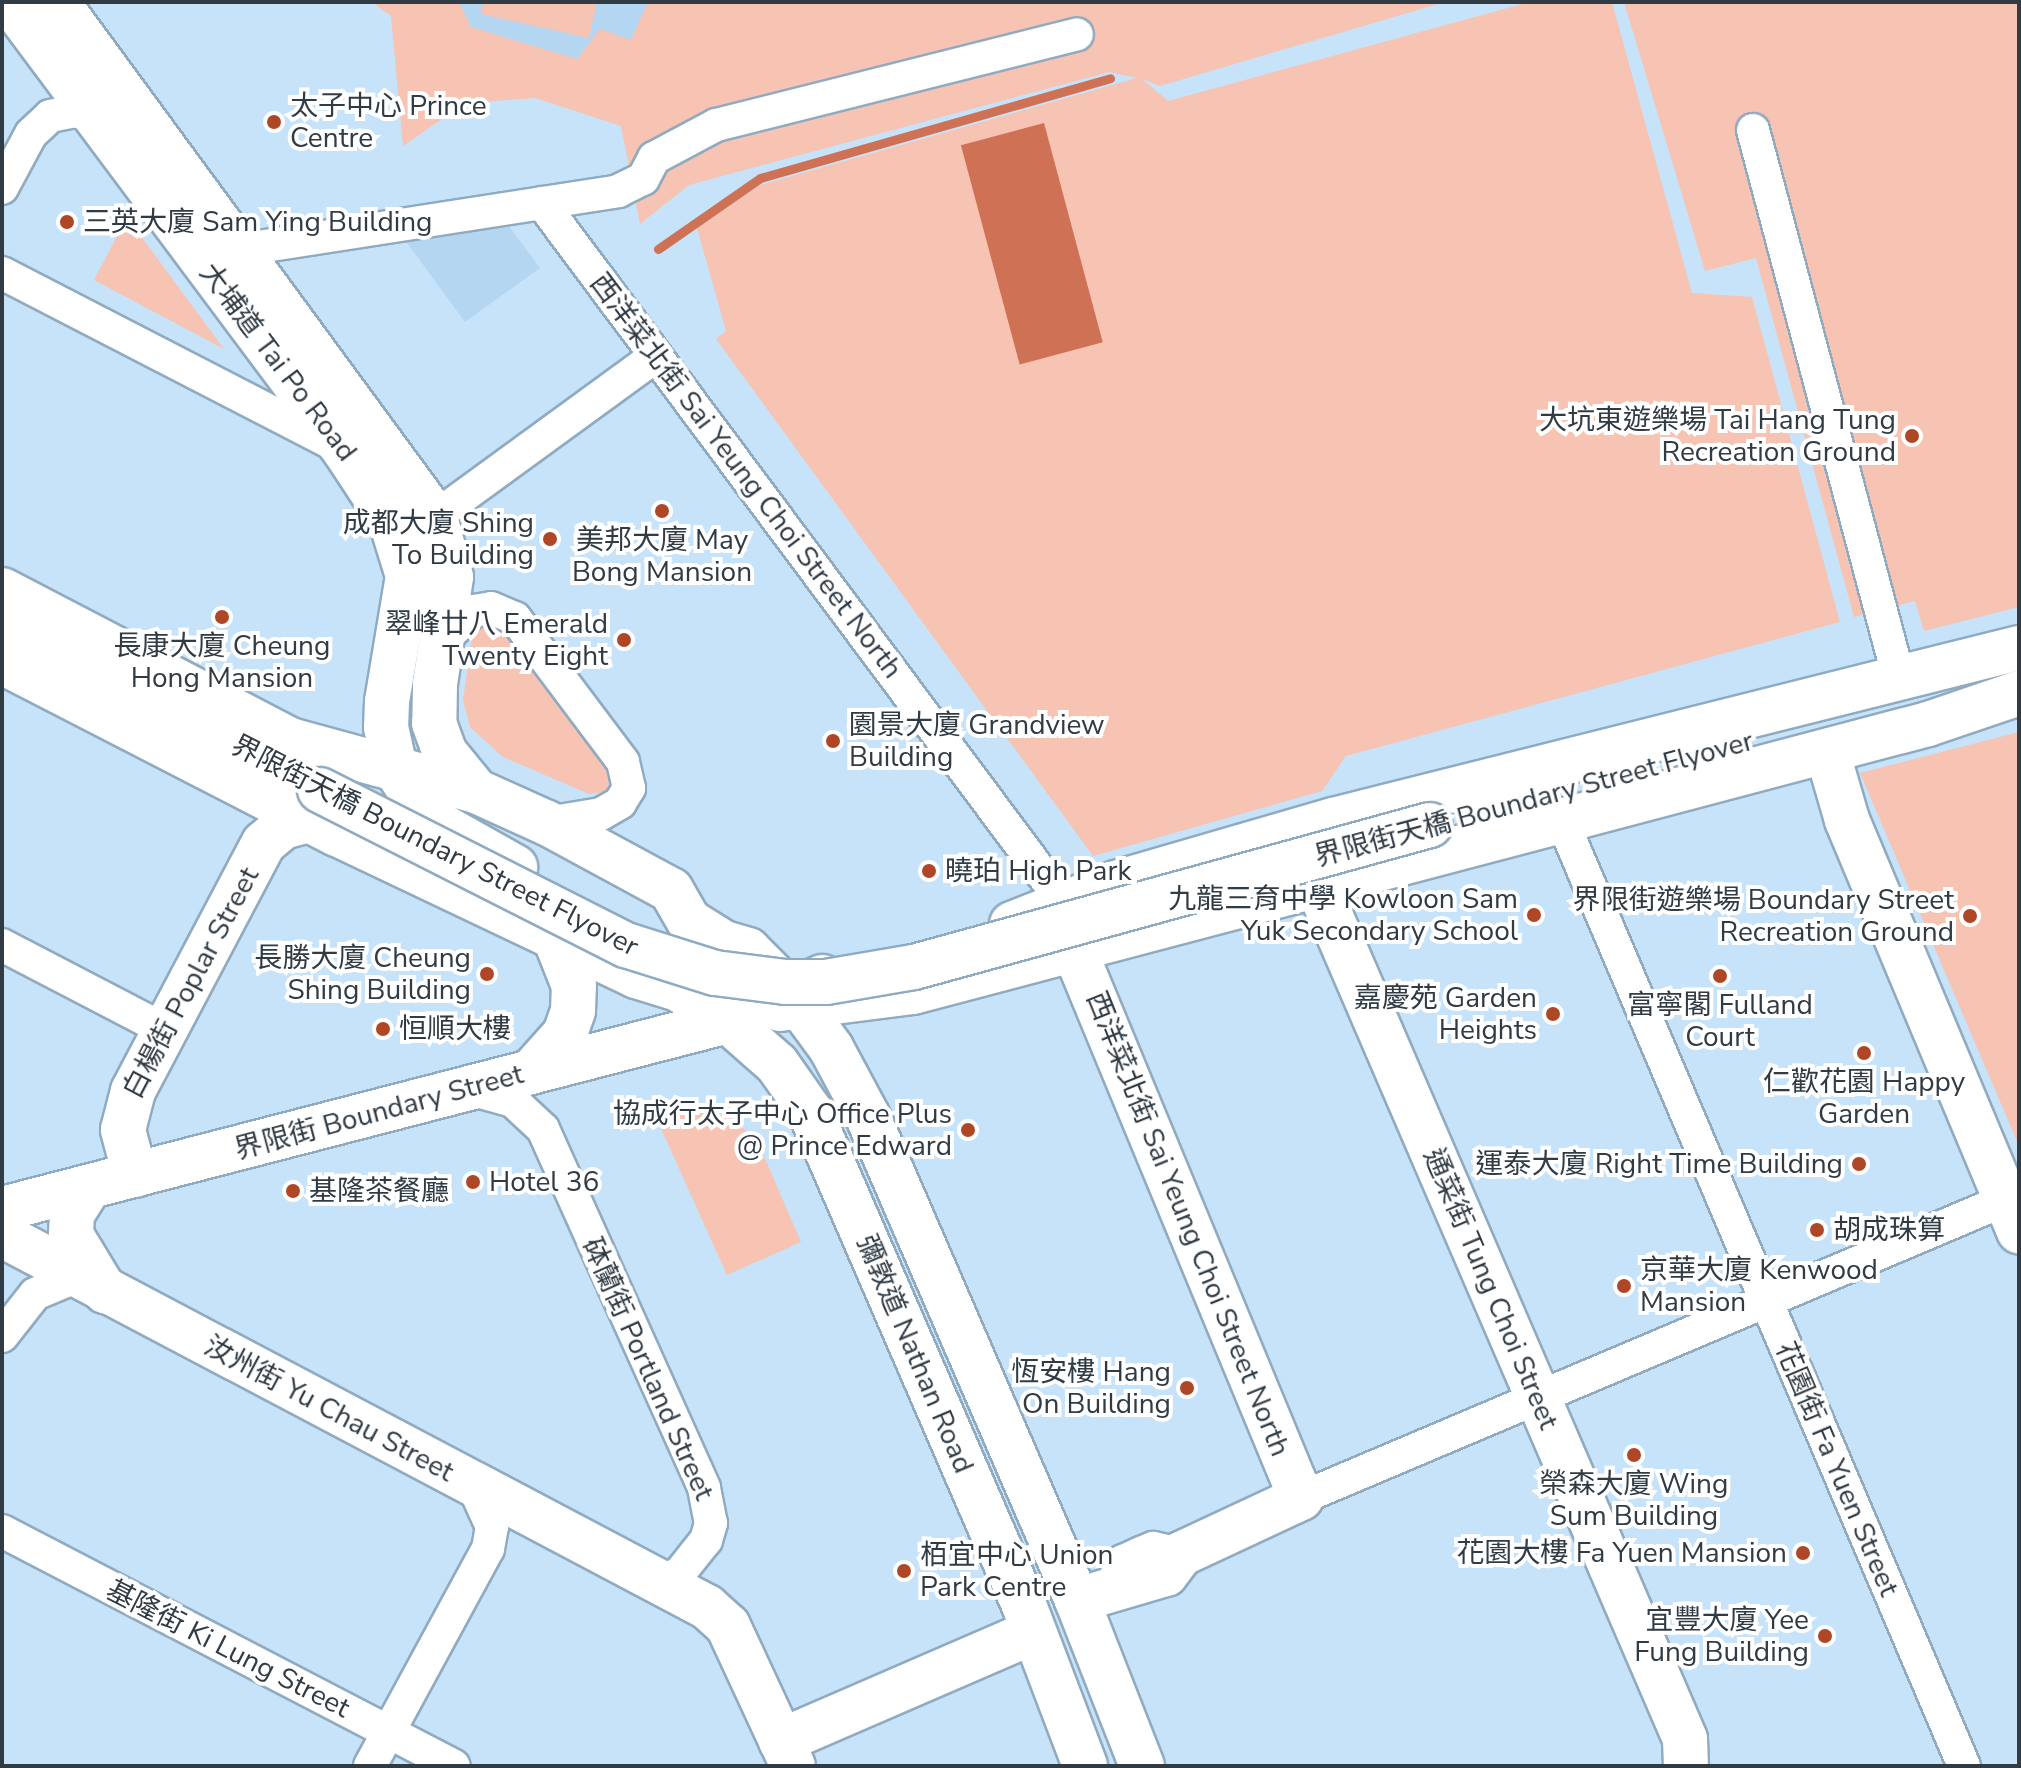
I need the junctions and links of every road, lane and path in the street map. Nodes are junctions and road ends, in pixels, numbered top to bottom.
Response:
1 (10, 2) edge
2 (57, 2) edge
3 (1077, 34) dead end
4 (96, 118) junction
5 (1753, 130) dead end
6 (2, 188) edge
7 (542, 203) junction
8 (239, 250) junction
9 (2, 273) edge
10 (656, 356) junction
11 (345, 451) junction
12 (435, 517) junction
13 (2, 590) edge
14 (2, 626) edge
15 (442, 641) junction
16 (2019, 648) edge
17 (2, 662) edge
18 (1898, 675) junction
19 (2019, 675) edge
20 (2019, 693) edge
21 (1823, 738) junction
22 (395, 768) junction
23 (476, 791) junction
24 (1561, 818) junction
25 (309, 820) junction
26 (1333, 820) junction
27 (547, 823) junction
28 (1316, 882) junction
29 (1064, 903) junction
30 (555, 938) junction
31 (2, 945) edge
32 (1074, 949) junction
33 (678, 989) junction
34 (768, 1007) junction
35 (165, 1030) junction
36 (531, 1072) junction
37 (470, 1089) junction
38 (135, 1175) junction
39 (89, 1187) junction
40 (2, 1209) edge
41 (2012, 1216) edge
42 (2, 1235) edge
43 (91, 1284) junction
44 (1766, 1302) junction
45 (2, 1336) edge
46 (1538, 1399) junction
47 (473, 1485) junction
48 (1301, 1498) junction
49 (2, 1531) edge
50 (656, 1582) junction
51 (1094, 1593) junction
52 (1033, 1632) junction
53 (389, 1732) junction
54 (787, 1754) edge
55 (1693, 1757) edge
56 (370, 1766) edge
57 (454, 1766) edge
58 (1085, 1766) edge
59 (1142, 1766) edge
60 (1964, 1766) edge

1 - 4 main road, 大埔道 Tai Po Road
2 - 8 main road, 大埔道 Tai Po Road
3 - 7 street
4 - 6 street
4 - 11 main road, 大埔道 Tai Po Road
5 - 18 street
7 - 8 street
7 - 10 street, 西洋菜北街 Sai Yeung Choi Street North
8 - 12 main road, 大埔道 Tai Po Road
9 - 11 street
10 - 12 street
10 - 29 street, 西洋菜北街 Sai Yeung Choi Street North
11 - 22 main road, 大埔道 Tai Po Road
12 - 15 main road, 大埔道 Tai Po Road
13 - 22 main road
14 - 21 main road, 界限街天橋 Boundary Street Flyover, bridge
15 - 23 main road, 大埔道 Tai Po Road
15 - 27 street
16 - 18 main road, 界限街 Boundary Street
17 - 25 main road
18 - 26 main road, 界限街 Boundary Street
19 - 21 main road, 界限街 Boundary Street
20 - 21 main road, 界限街 Boundary Street
21 - 24 main road, 界限街 Boundary Street
21 - 41 main road
22 - 23 main road
22 - 33 main road
23 - 27 main road
24 - 28 main road, 界限街 Boundary Street
24 - 44 street, 花園街 Fa Yuen Street
25 - 30 main road
25 - 35 main road, 白楊街 Poplar Street
26 - 28 main road, 通菜街 Tung Choi Street
26 - 29 main road, 界限街 Boundary Street
27 - 34 main road
28 - 32 main road, 界限街 Boundary Street
28 - 46 main road, 通菜街 Tung Choi Street
29 - 34 main road, 界限街 Boundary Street
30 - 33 main road
30 - 36 main road
31 - 35 street
32 - 34 main road, 界限街 Boundary Street
32 - 48 main road, 西洋菜北街 Sai Yeung Choi Street North
33 - 34 main road, 彌敦道 Nathan Road
34 - 36 main road, 界限街 Boundary Street
34 - 51 main road, 彌敦道 Nathan Road
34 - 52 main road, 彌敦道 Nathan Road
35 - 38 main road, 白楊街 Poplar Street
36 - 37 main road, 界限街 Boundary Street
37 - 38 main road, 界限街 Boundary Street
37 - 50 street, 砵蘭街 Portland Street
38 - 39 main road, 界限街 Boundary Street
39 - 40 main road, 界限街 Boundary Street
39 - 43 main road
41 - 44 street
42 - 43 main road, 汝州街 Yu Chau Street
43 - 45 street
43 - 47 main road, 汝州街 Yu Chau Street
44 - 46 street
44 - 60 street, 花園街 Fa Yuen Street
46 - 48 street
46 - 55 main road, 通菜街 Tung Choi Street
47 - 50 main road, 汝州街 Yu Chau Street
47 - 53 street
48 - 51 main road
49 - 53 street, 基隆街 Ki Lung Street
50 - 54 main road
51 - 59 main road, 彌敦道 Nathan Road
52 - 54 main road
52 - 58 main road, 彌敦道 Nathan Road
53 - 56 street
53 - 57 street, 基隆街 Ki Lung Street

